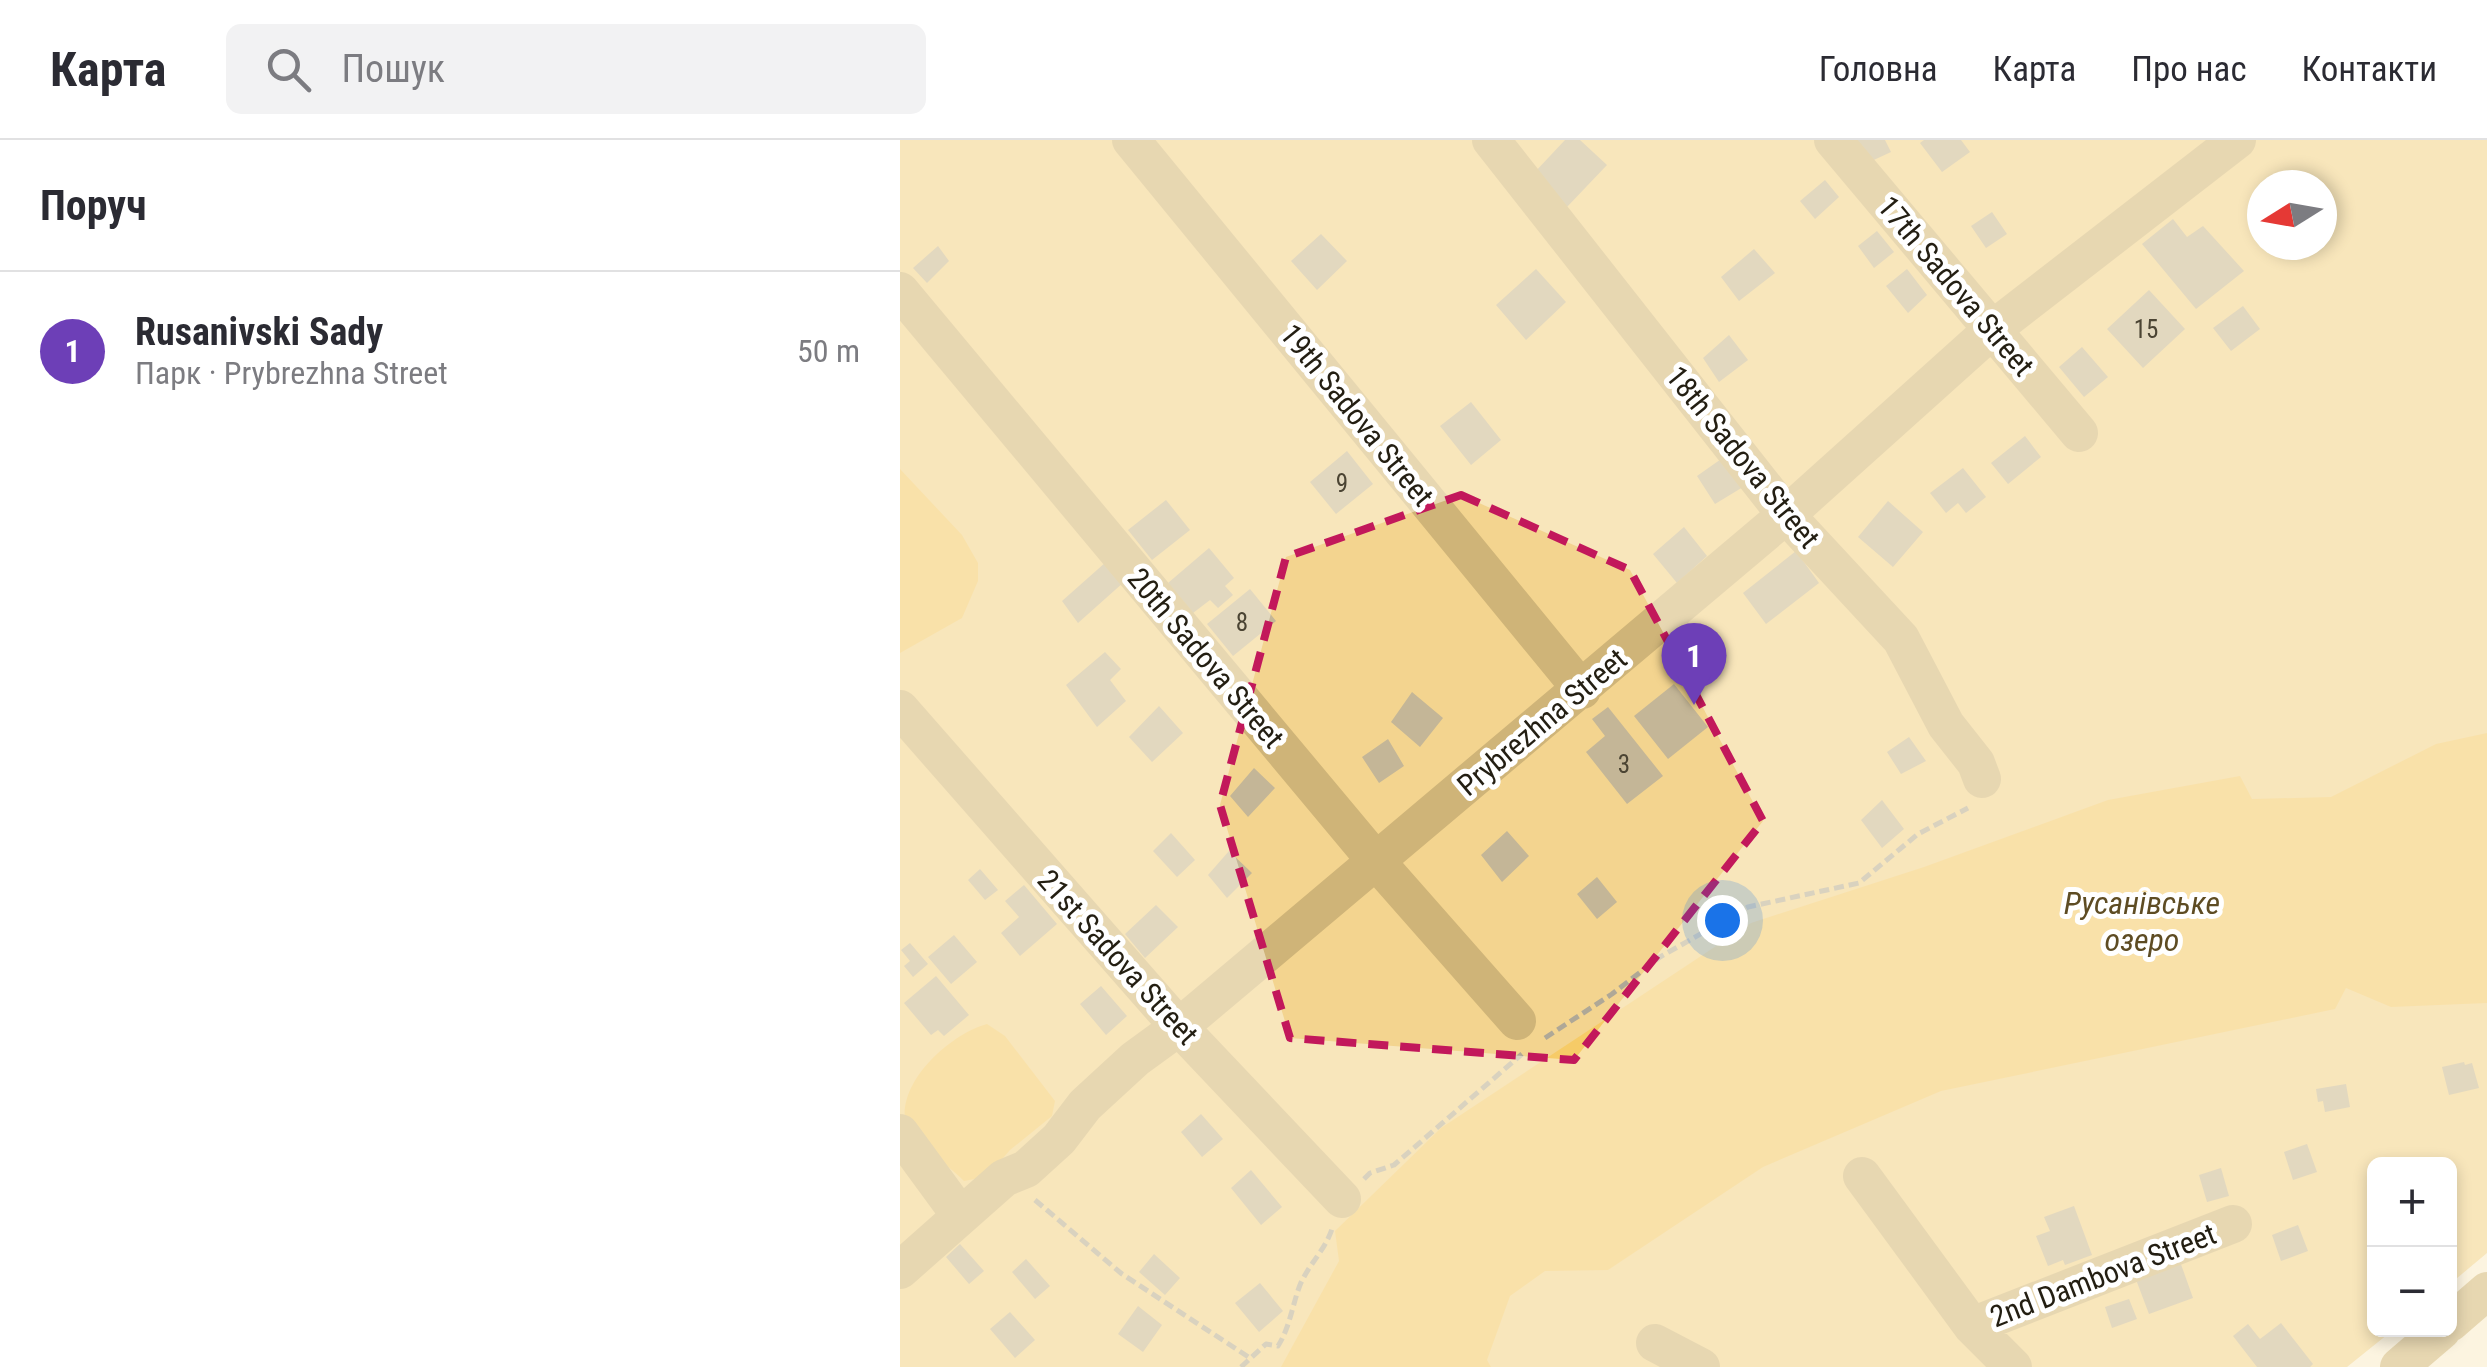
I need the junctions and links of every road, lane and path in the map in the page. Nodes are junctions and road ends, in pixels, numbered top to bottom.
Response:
1 (1131, 140) edge
2 (1492, 140) edge
3 (1832, 140) edge
4 (2237, 140) edge
5 (2194, 153) edge
6 (900, 291) edge
7 (1993, 328) junction
8 (2080, 433) dead end
9 (1786, 515) junction
10 (1582, 690) junction
11 (900, 709) edge
12 (1982, 780) joint
13 (1376, 861) junction
14 (1517, 1020) dead end
15 (1179, 1027) junction
16 (900, 1133) edge
17 (1862, 1176) dead end
18 (1004, 1178) junction
19 (1342, 1199) junction
20 (960, 1215) junction
21 (2233, 1224) dead end
22 (900, 1270) edge
23 (2487, 1290) edge
24 (2457, 1317) edge
25 (1972, 1326) junction
26 (2434, 1337) edge
27 (1655, 1343) dead end
28 (1250, 1358) junction
29 (1241, 1367) edge
30 (1701, 1367) edge
31 (2013, 1367) edge
32 (2398, 1367) edge

1 - 10 street, 19th Sadova Street
2 - 9 street, 18th Sadova Street
3 - 7 street, 17th Sadova Street
4 - 5 street, Prybrezhna Street
5 - 7 street, Prybrezhna Street
6 - 13 street, 20th Sadova Street
7 - 8 street, 17th Sadova Street
7 - 9 street, Prybrezhna Street
9 - 10 street, Prybrezhna Street
9 - 12 street, 18th Sadova Street
10 - 13 street, Prybrezhna Street
11 - 15 street, 21st Sadova Street
12 - 19 path
13 - 14 street, 20th Sadova Street
13 - 15 street, Prybrezhna Street
15 - 18 street, Prybrezhna Street
15 - 19 street, 21st Sadova Street
16 - 20 street
17 - 25 street
18 - 20 street, Prybrezhna Street
18 - 28 path
19 - 28 path
20 - 22 street, Prybrezhna Street
21 - 25 street, 2nd Dambova Street
23 - 24 street
25 - 31 street
26 - 32 street
27 - 30 street
28 - 29 path

